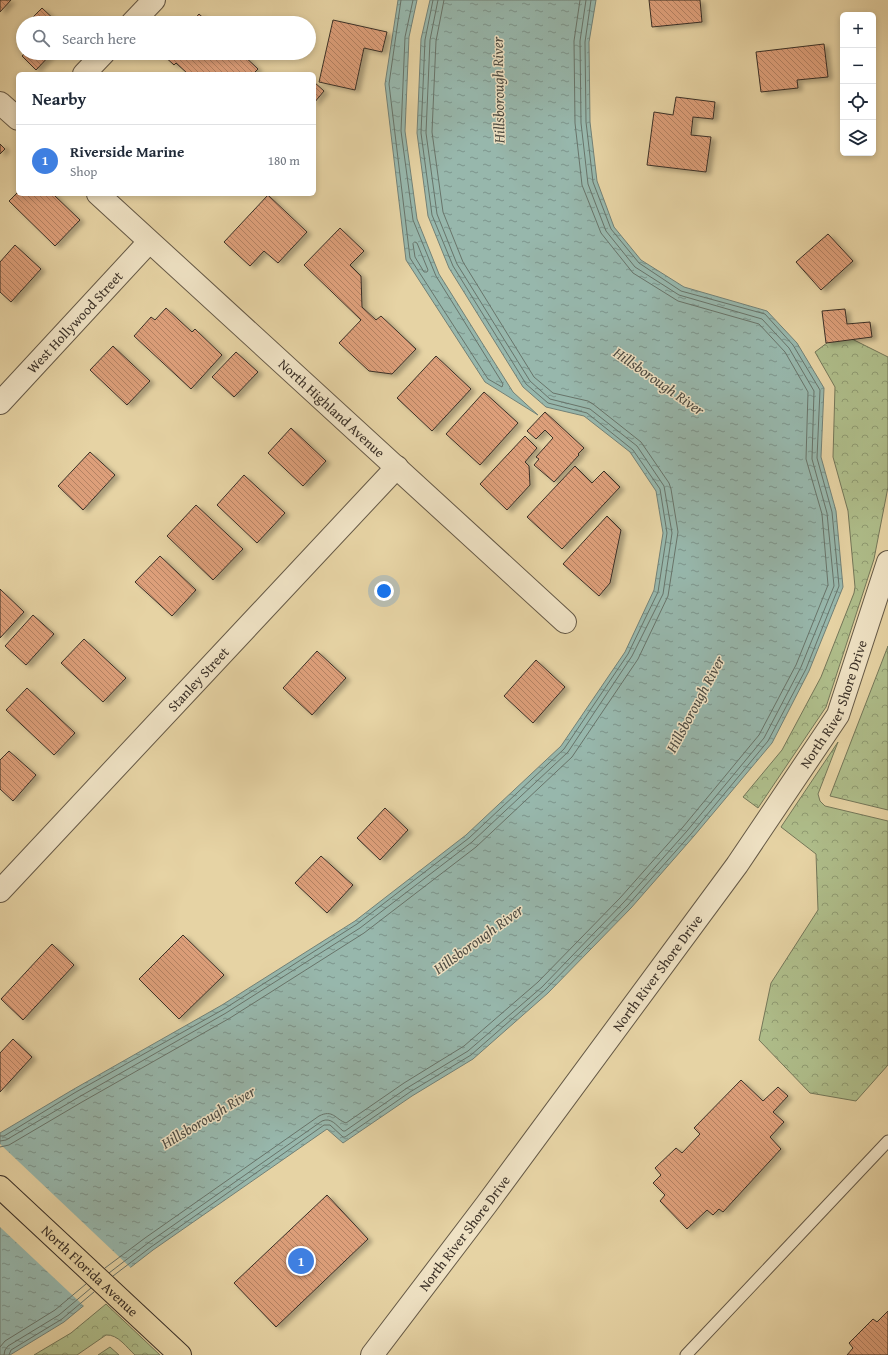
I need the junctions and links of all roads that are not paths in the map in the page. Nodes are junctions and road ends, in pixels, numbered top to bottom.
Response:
1 (154, 0) edge
2 (139, 16) edge
3 (97, 60) edge
4 (86, 72) edge
5 (0, 103) edge
6 (16, 118) edge
7 (100, 196) edge
8 (149, 242) junction
9 (0, 403) edge
10 (397, 467) junction
11 (888, 562) edge
12 (565, 622) dead end
13 (0, 891) edge
14 (888, 1141) edge
15 (0, 1186) edge
16 (180, 1355) edge
17 (372, 1355) edge
18 (686, 1355) edge

1 - 2 street
3 - 4 street
5 - 6 street
7 - 8 street, North Highland Avenue
8 - 9 street, West Hollywood Street
8 - 10 street, North Highland Avenue
10 - 12 street, North Highland Avenue
10 - 13 street, Stanley Street
11 - 17 street, North River Shore Drive
14 - 18 lane
15 - 16 main road, North Florida Avenue

